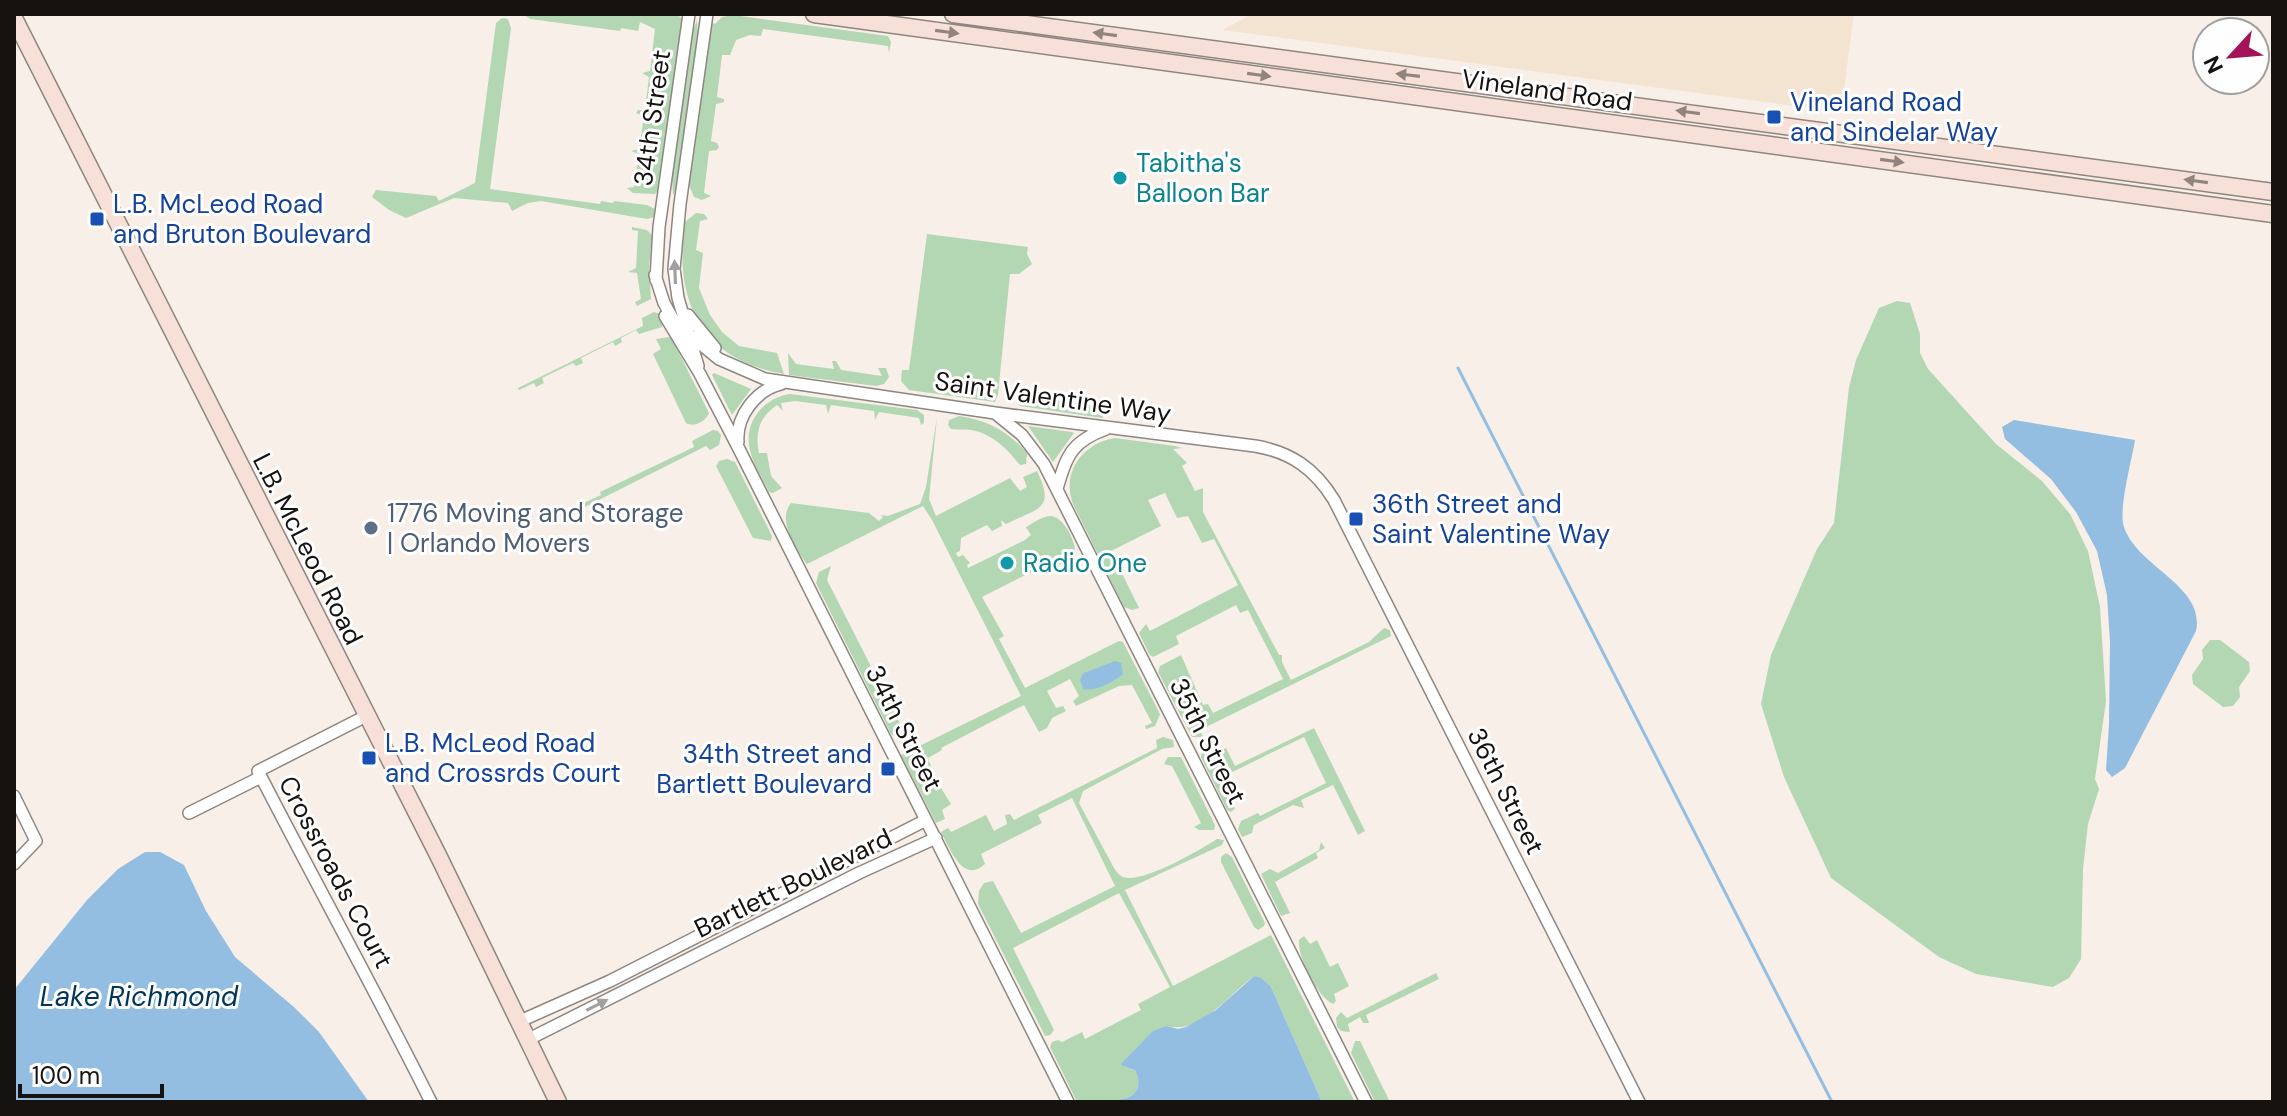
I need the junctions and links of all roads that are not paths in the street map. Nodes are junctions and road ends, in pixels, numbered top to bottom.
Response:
1 (689, 14) edge
2 (707, 14) edge
3 (814, 14) edge
4 (953, 14) edge
5 (14, 18) edge
6 (904, 20) edge
7 (1019, 23) junction
8 (1017, 42) junction
9 (1183, 45) junction
10 (1182, 65) junction
11 (1541, 93) junction
12 (1537, 113) junction
13 (1740, 119) junction
14 (1736, 140) junction
15 (2273, 192) edge
16 (2273, 214) edge
17 (655, 275) junction
18 (684, 309) junction
19 (691, 337) junction
20 (719, 359) joint
21 (747, 373) junction
22 (700, 374) junction
23 (785, 383) junction
24 (995, 413) junction
25 (1110, 428) junction
26 (739, 449) junction
27 (1057, 489) junction
28 (1334, 500) joint
29 (366, 716) junction
30 (261, 777) junction
31 (14, 796) edge
32 (189, 813) dead end
33 (926, 820) junction
34 (936, 838) junction
35 (14, 864) edge
36 (747, 911) junction
37 (670, 969) junction
38 (518, 1022) junction
39 (527, 1040) junction
40 (431, 1102) edge
41 (558, 1102) edge
42 (1068, 1102) edge
43 (1366, 1102) edge
44 (1639, 1102) edge

1 - 17 street, 34th Street
18 -> 2 street, 34th Street
3 - 6 street, Vineland Road
4 - 7 street, Vineland Road
5 - 29 street, L.B. McLeod Road
6 -> 8 street, Vineland Road
7 - 8 street
9 -> 7 street, Vineland Road
8 - 10 street, Vineland Road
9 - 10 street
11 -> 9 street, Vineland Road
10 -> 12 street, Vineland Road
11 - 12 street
13 -> 11 street, Vineland Road
12 - 14 street, Vineland Road
13 - 14 street
15 -> 13 street, Vineland Road
14 -> 16 street, Vineland Road
17 - 19 street, 34th Street
17 - 22 street, 34th Street
18 - 19 street, 34th Street
18 - 21 street, Saint Valentine Way
19 - 20 street, 34th Street
19 - 22 street, 34th Street
20 - 21 street, Saint Valentine Way
21 - 23 street, Saint Valentine Way
22 - 26 street, 34th Street
23 - 24 street, Saint Valentine Way
23 - 26 street
24 - 25 street, Saint Valentine Way
24 - 27 street, 35th Street
25 - 27 street
25 - 28 street, Saint Valentine Way
26 - 33 street, 34th Street
27 - 43 street, 35th Street
28 - 44 street, 36th Street
29 - 30 street, Crossroads Court
29 - 38 street, L.B. McLeod Road
30 - 32 street
30 - 40 street, Crossroads Court
31 - 35 street
33 - 34 street, 34th Street
33 - 36 street, Bartlett Boulevard
34 - 37 street, Bartlett Boulevard
34 - 42 street, 34th Street
36 - 37 street, Bartlett Boulevard
36 - 38 street, Bartlett Boulevard
39 -> 37 street, Bartlett Boulevard
38 - 39 street, L.B. McLeod Road
39 - 41 street, L.B. McLeod Road

